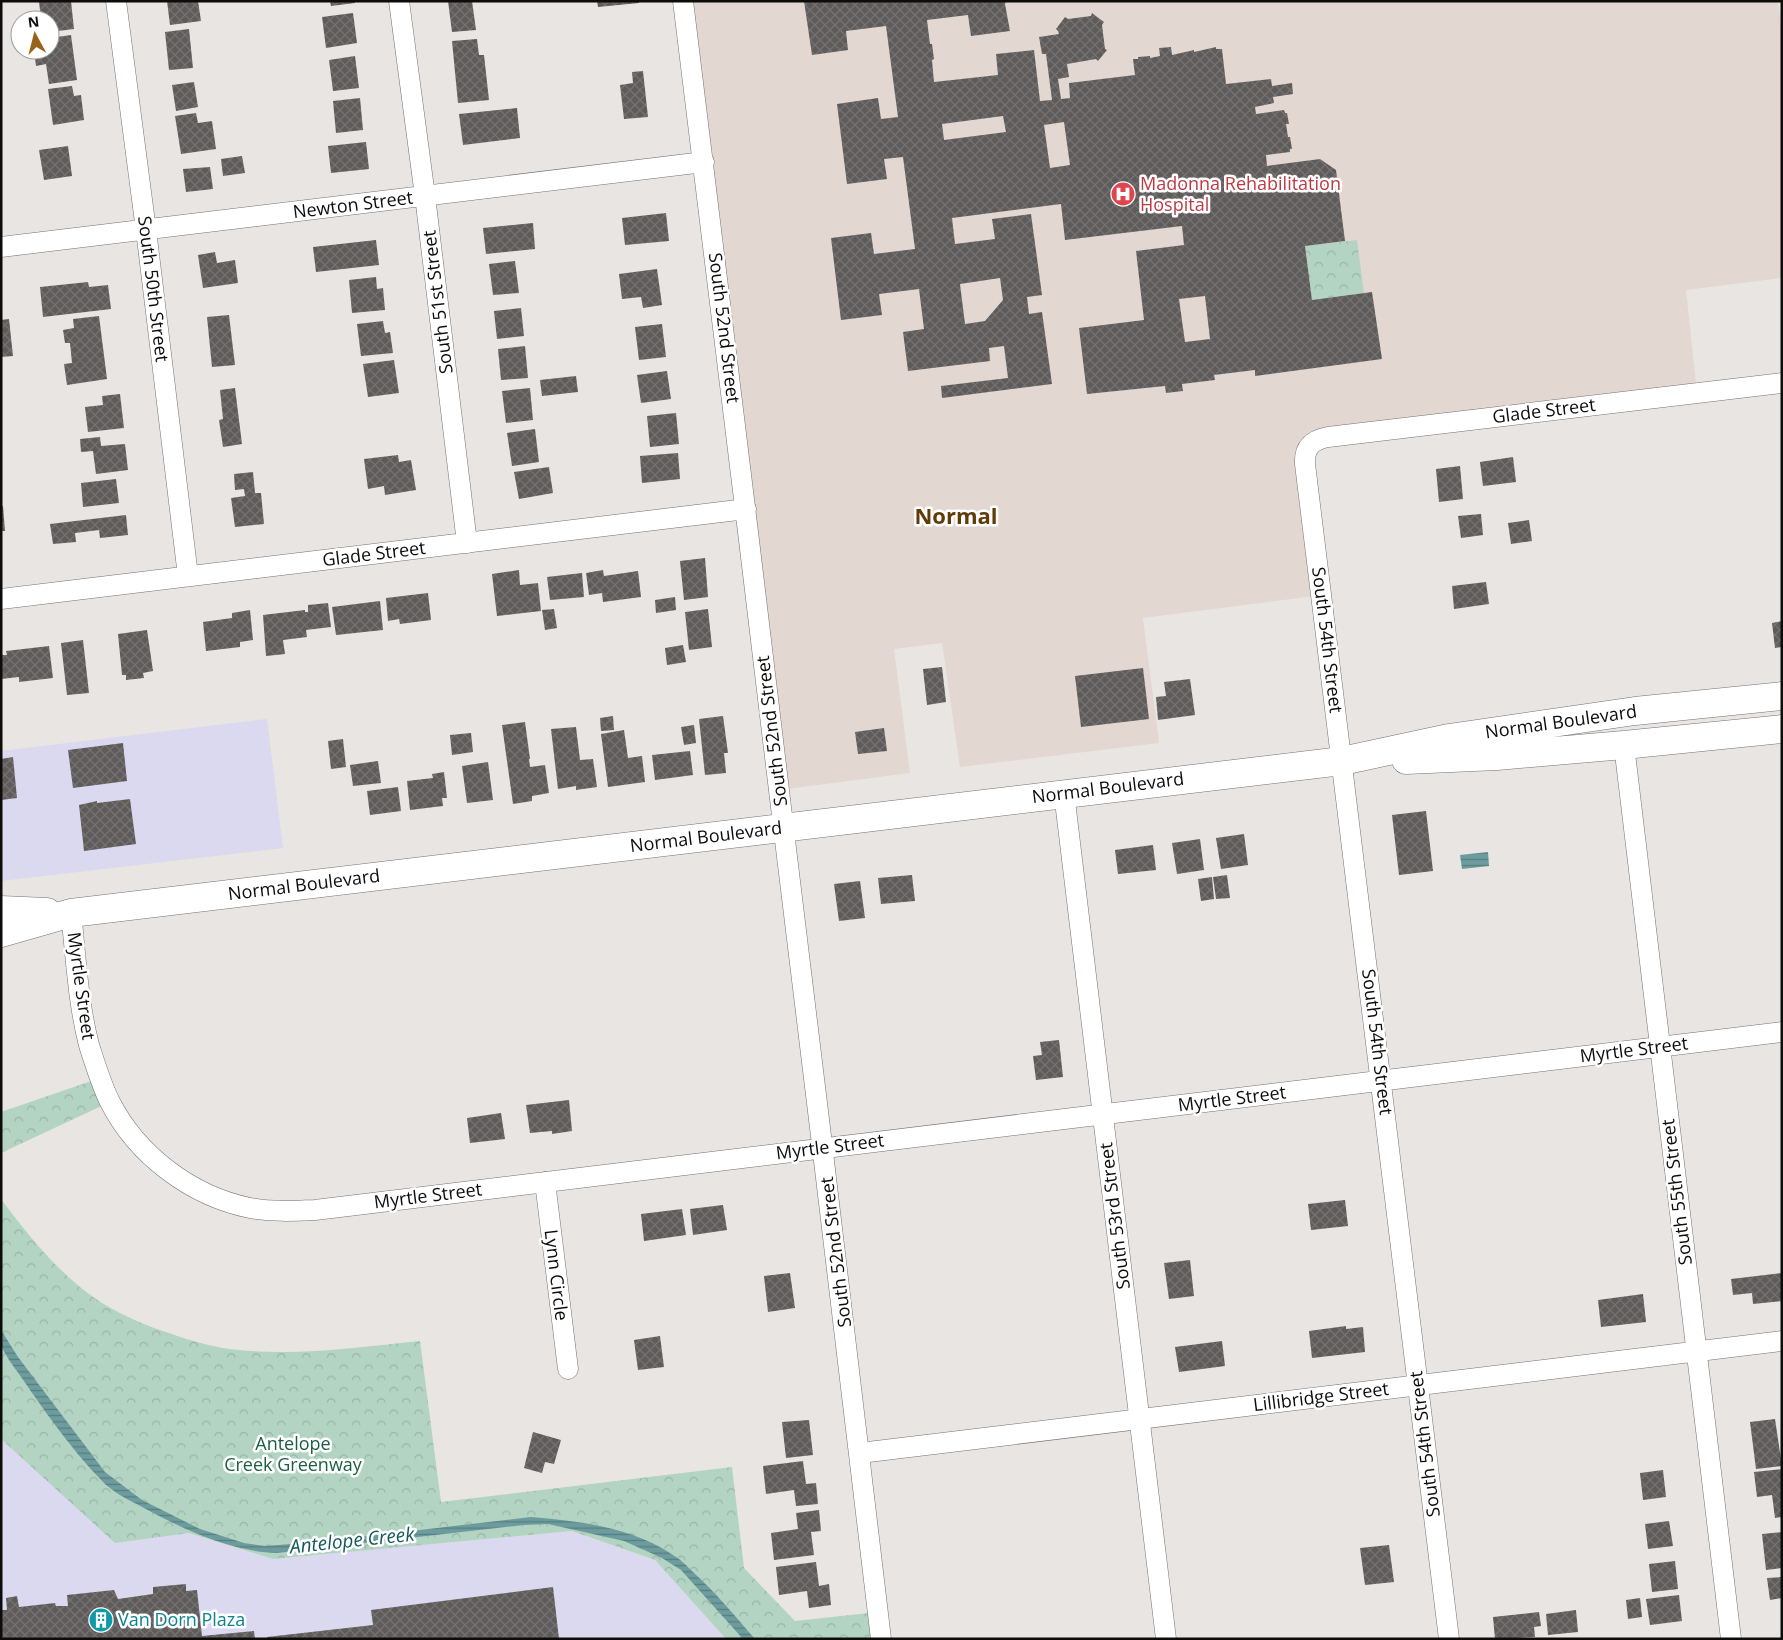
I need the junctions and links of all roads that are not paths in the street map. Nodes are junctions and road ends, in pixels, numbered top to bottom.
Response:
1 (116, 1) edge
2 (399, 1) edge
3 (683, 1) edge
4 (704, 162) junction
5 (425, 196) junction
6 (146, 230) junction
7 (1, 247) edge
8 (1782, 383) edge
9 (1310, 446) joint
10 (746, 509) junction
11 (467, 543) junction
12 (188, 576) junction
13 (1, 599) edge
14 (1782, 696) edge
15 (1782, 729) edge
16 (1624, 745) junction
17 (1342, 761) junction
18 (1064, 794) junction
19 (783, 828) junction
20 (1, 910) edge
21 (71, 914) junction
22 (1, 933) edge
23 (1782, 1032) edge
24 (1660, 1046) junction
25 (1382, 1080) junction
26 (1103, 1114) junction
27 (823, 1148) junction
28 (544, 1182) junction
29 (1782, 1341) edge
30 (1696, 1351) junction
31 (568, 1369) dead end
32 (1418, 1385) junction
33 (1139, 1419) junction
34 (860, 1453) junction
35 (881, 1639) edge
36 (1166, 1639) edge
37 (1449, 1639) edge
38 (1730, 1639) edge

1 - 6 street, South 50th Street
2 - 5 street, South 51st Street
3 - 4 street, South 52nd Street
4 - 5 street, Newton Street
4 - 10 street, South 52nd Street
5 - 6 street, Newton Street
5 - 11 street, South 51st Street
6 - 7 street, Newton Street
6 - 12 street, South 50th Street
8 - 9 street, Glade Street
9 - 17 street, South 54th Street
10 - 11 street, Glade Street
10 - 19 street, South 52nd Street
11 - 12 street, Glade Street
12 - 13 street, Glade Street
14 - 17 main road, Normal Boulevard
15 - 16 main road, Normal Boulevard
16 - 17 main road, Normal Boulevard
16 - 24 street, South 55th Street
17 - 18 main road, Normal Boulevard
17 - 25 street, South 54th Street
18 - 19 main road, Normal Boulevard
18 - 26 street, South 53rd Street
19 - 21 main road, Normal Boulevard
19 - 27 street, South 52nd Street
20 - 21 main road, Normal Boulevard
21 - 22 main road, Normal Boulevard
21 - 28 street, Myrtle Street
23 - 24 street, Myrtle Street
24 - 25 street, Myrtle Street
24 - 30 street, South 55th Street
25 - 26 street, Myrtle Street
25 - 32 street, South 54th Street
26 - 27 street, Myrtle Street
26 - 33 street, South 53rd Street
27 - 28 street, Myrtle Street
27 - 34 street, South 52nd Street
28 - 31 street, Lynn Circle
29 - 30 street, Lillibridge Street
30 - 32 street, Lillibridge Street
30 - 38 street, South 55th Street
32 - 33 street, Lillibridge Street
32 - 37 street, South 54th Street
33 - 34 street, Lillibridge Street
33 - 36 street, South 53rd Street
34 - 35 street, South 52nd Street

